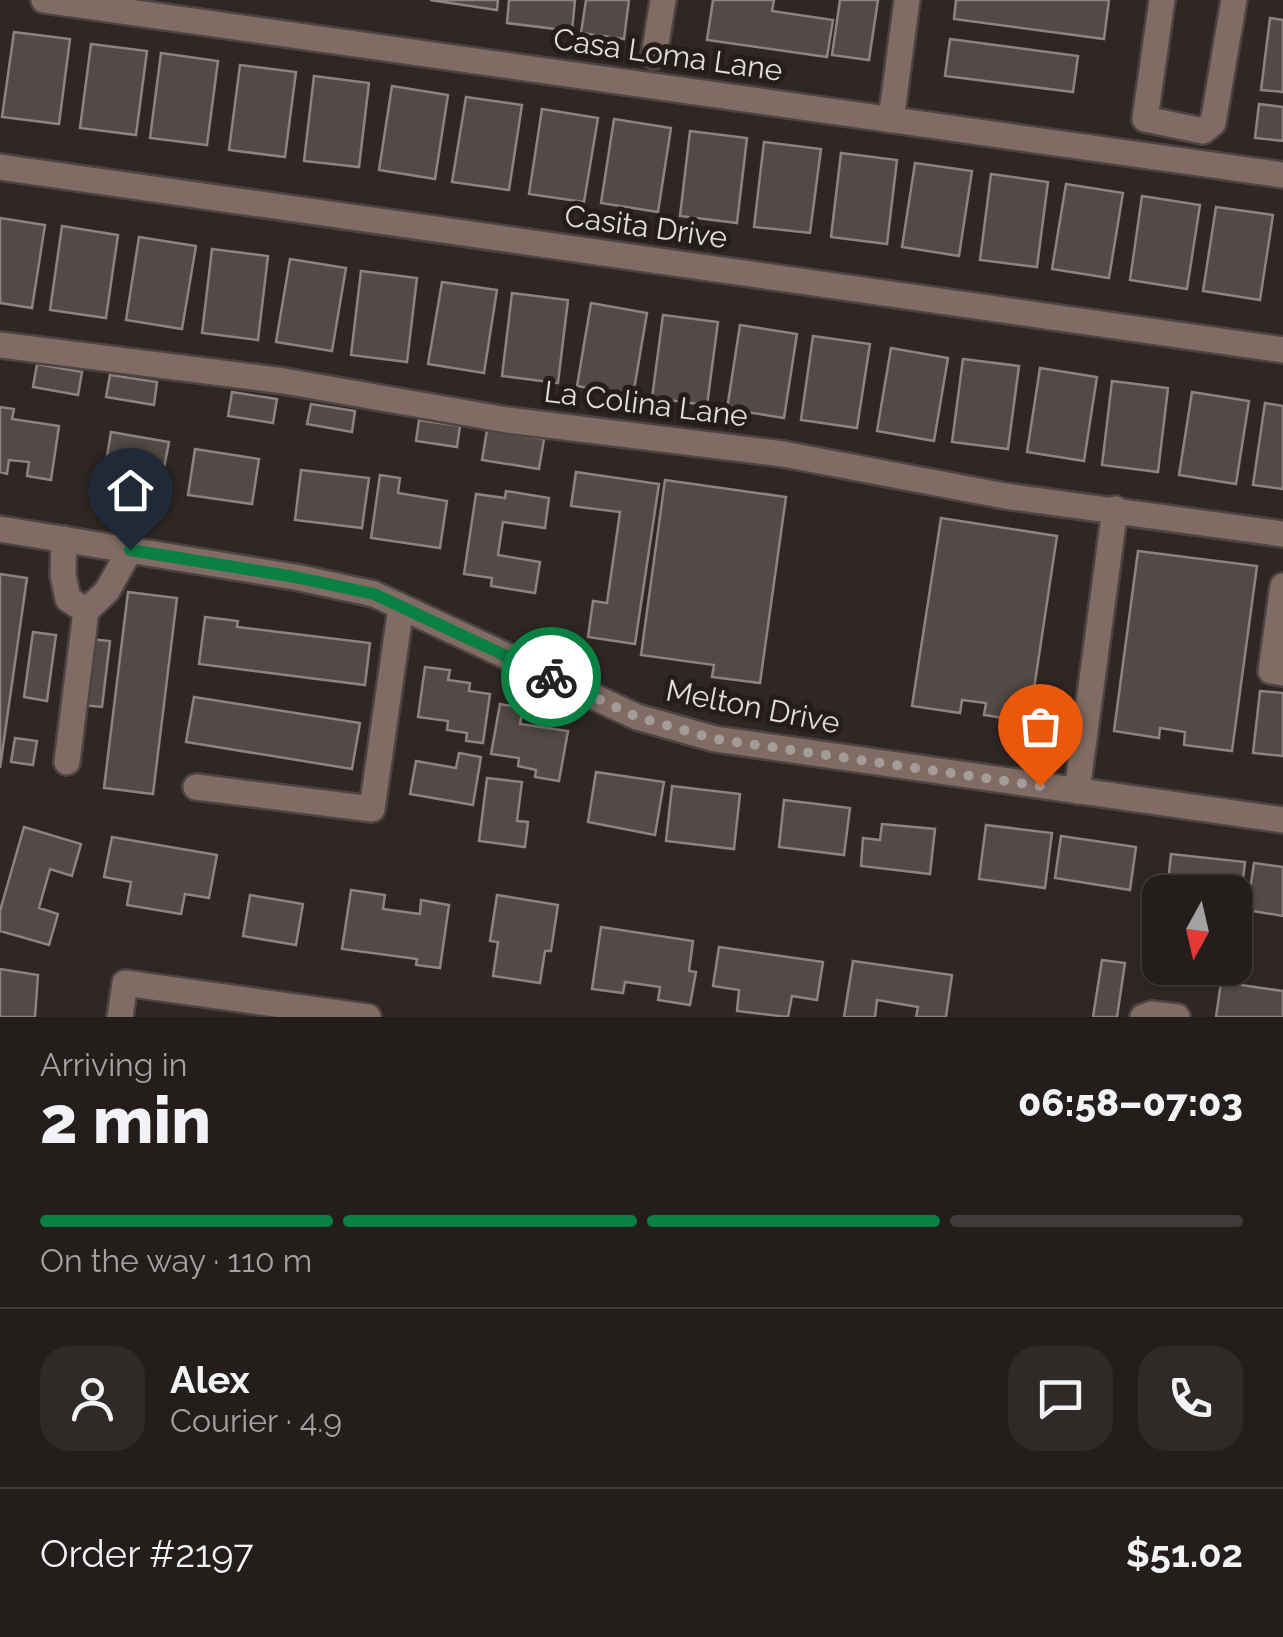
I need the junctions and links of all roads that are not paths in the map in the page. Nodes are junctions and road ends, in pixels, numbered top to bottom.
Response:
1 (44, 0) edge
2 (663, 0) edge
3 (908, 0) edge
4 (1162, 0) edge
5 (1234, 0) edge
6 (86, 3) edge
7 (654, 56) dead end
8 (891, 120) junction
9 (0, 167) edge
10 (1283, 175) edge
11 (0, 344) edge
12 (1283, 350) edge
13 (1116, 509) junction
14 (0, 529) edge
15 (1283, 534) edge
16 (64, 539) junction
17 (130, 550) junction
18 (1283, 586) edge
19 (401, 607) junction
20 (86, 611) junction
21 (1283, 673) edge
22 (67, 762) dead end
23 (196, 787) dead end
24 (1076, 791) junction
25 (1283, 820) edge
26 (120, 1017) edge
27 (368, 1017) edge
28 (1144, 1017) edge
29 (1177, 1017) edge

1 - 6 street, Casa Loma Lane
2 - 7 street
3 - 8 street
4 - 5 street
6 - 8 street, Casa Loma Lane
8 - 10 street, Casa Loma Lane
9 - 12 street, Casita Drive
11 - 13 street, La Colina Lane
13 - 15 street, La Colina Lane
13 - 24 street
14 - 16 street, Melton Drive
16 - 17 street, Melton Drive
16 - 20 street
17 - 19 street, Melton Drive
17 - 20 street
18 - 21 street
19 - 23 street
19 - 24 street, Melton Drive
20 - 22 street
24 - 25 street, Melton Drive
26 - 27 street
28 - 29 street

